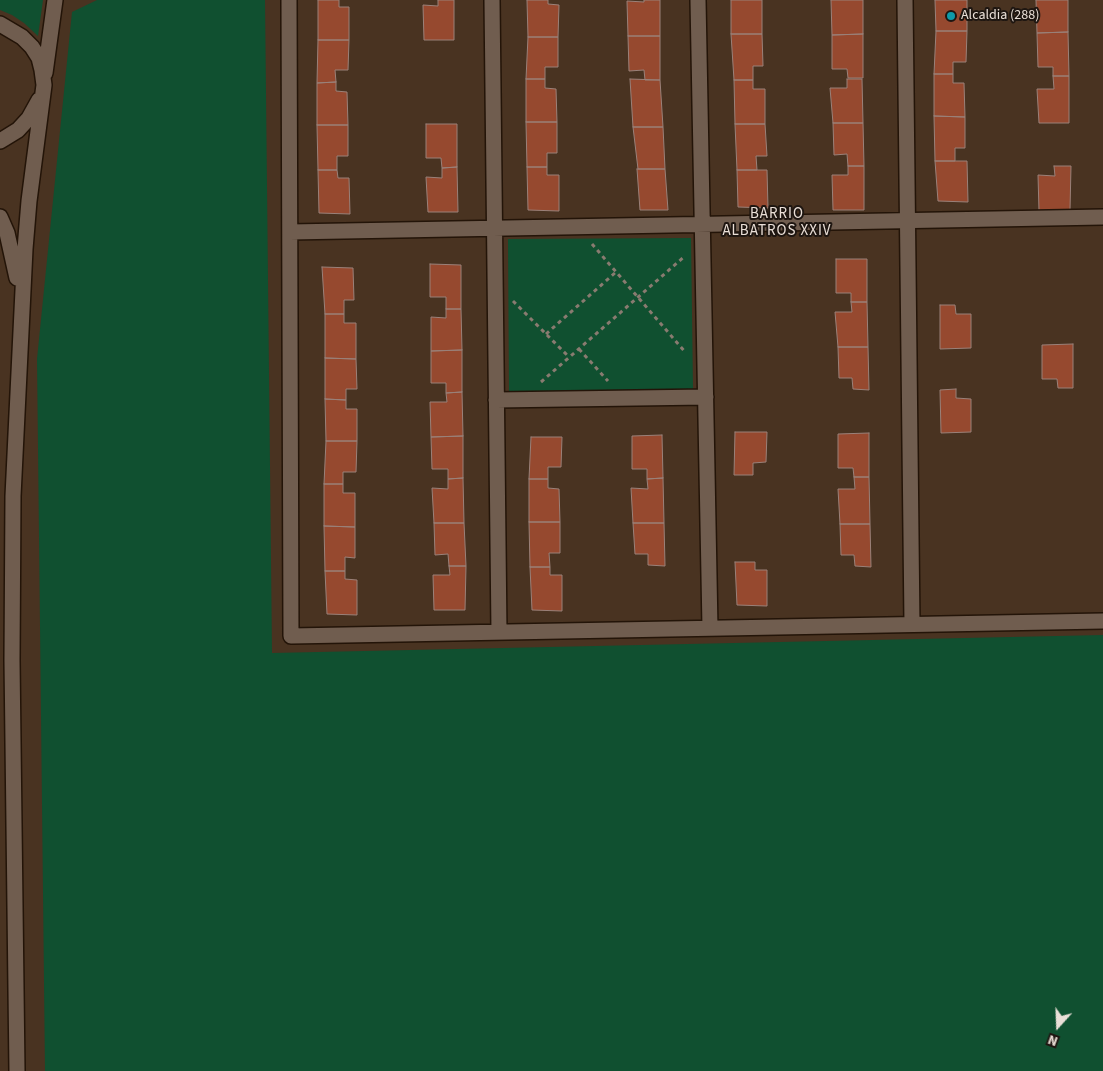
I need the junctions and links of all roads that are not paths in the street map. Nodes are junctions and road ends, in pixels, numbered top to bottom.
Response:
1 (55, 0) edge
2 (289, 0) edge
3 (492, 0) edge
4 (698, 0) edge
5 (905, 0) edge
6 (0, 24) edge
7 (44, 85) junction
8 (0, 141) edge
9 (0, 217) edge
10 (1103, 217) edge
11 (908, 221) junction
12 (702, 224) junction
13 (495, 228) junction
14 (290, 232) junction
15 (21, 300) junction
16 (706, 396) junction
17 (496, 400) junction
18 (1103, 620) edge
19 (912, 624) junction
20 (710, 628) junction
21 (499, 632) junction
22 (17, 1071) edge

1 - 7 street
2 - 14 street
3 - 13 street
4 - 12 street
5 - 11 street
6 - 7 street
7 - 8 street
7 - 15 street
9 - 15 street
10 - 11 street
11 - 12 street
11 - 19 street
12 - 13 street
12 - 16 street
13 - 14 street
13 - 17 street
14 - 21 street
15 - 22 street
16 - 17 street
16 - 20 street
17 - 21 street
18 - 19 street
19 - 20 street
20 - 21 street

